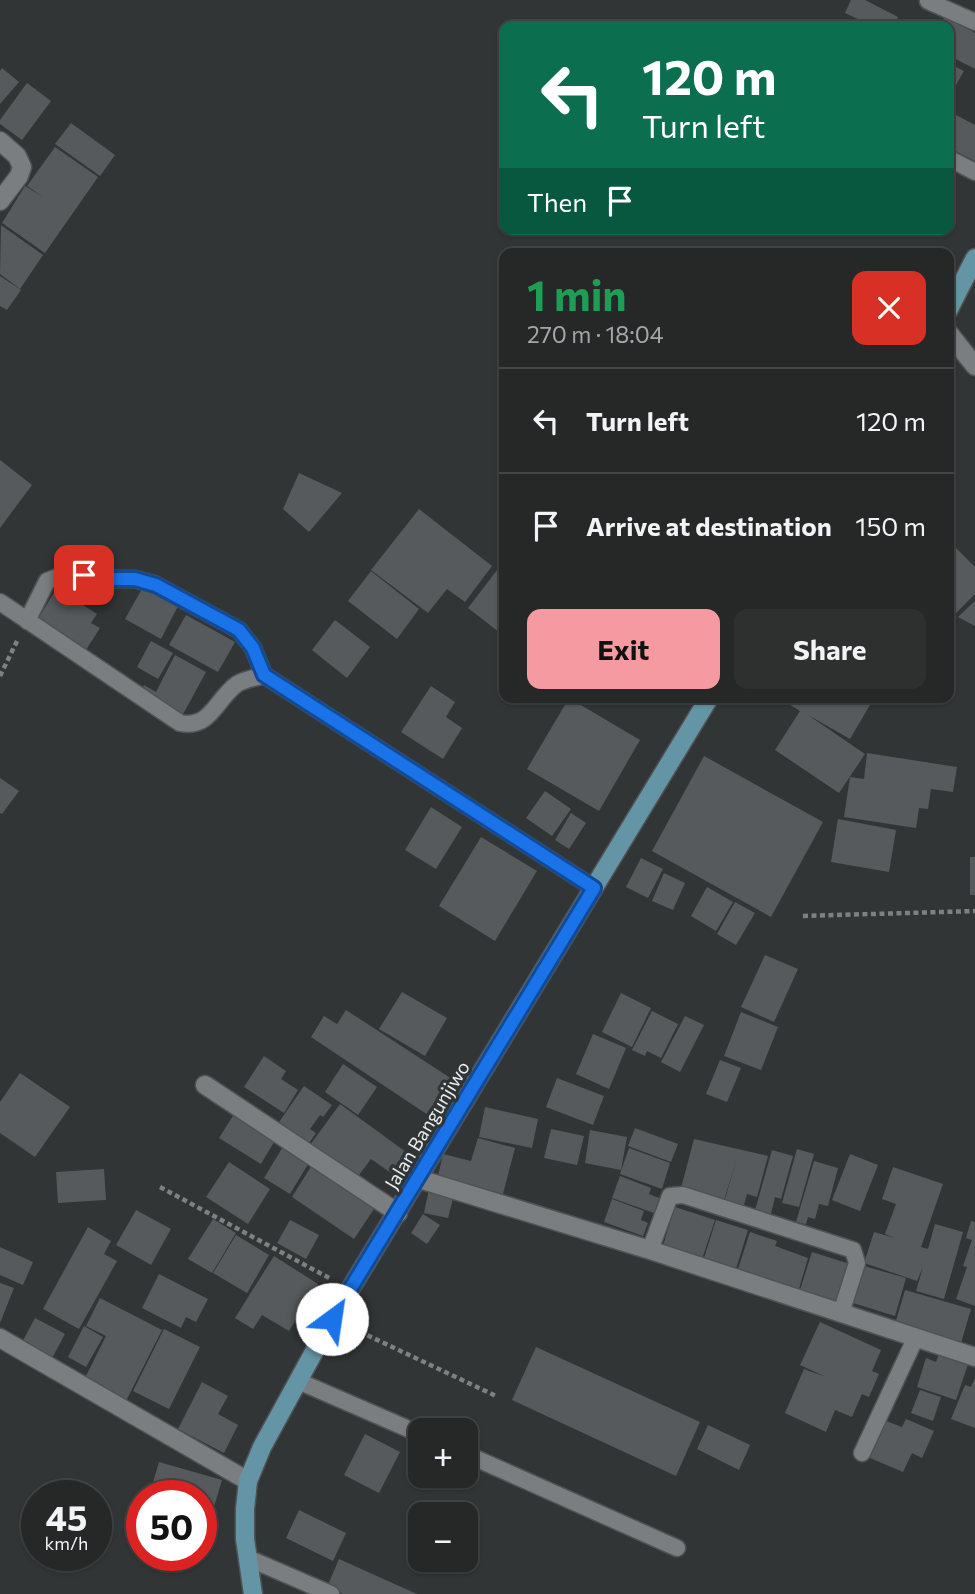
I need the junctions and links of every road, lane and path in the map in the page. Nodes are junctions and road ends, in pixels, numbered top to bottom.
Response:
1 (928, 1) edge
2 (975, 22) edge
3 (0, 141) edge
4 (954, 161) edge
5 (975, 172) edge
6 (0, 201) edge
7 (975, 258) edge
8 (954, 300) edge
9 (954, 340) edge
10 (975, 366) edge
11 (0, 602) edge
12 (27, 621) junction
13 (264, 675) junction
14 (0, 676) edge
15 (706, 703) edge
16 (594, 888) junction
17 (975, 911) edge
18 (803, 916) dead end
19 (205, 1085) dead end
20 (419, 1179) junction
21 (160, 1187) dead end
22 (398, 1213) junction
23 (650, 1250) junction
24 (350, 1289) junction
25 (841, 1313) junction
26 (332, 1319) junction
27 (916, 1336) junction
28 (0, 1338) edge
29 (975, 1357) edge
30 (298, 1381) junction
31 (496, 1396) dead end
32 (408, 1429) edge
33 (862, 1453) dead end
34 (478, 1459) edge
35 (248, 1481) junction
36 (677, 1548) dead end
37 (248, 1558) junction
38 (253, 1594) edge
39 (331, 1594) edge

1 - 2 lane
3 - 6 street
4 - 5 lane
7 - 8 main road
9 - 10 street
11 - 12 lane
12 - 13 lane
12 - 13 lane
12 - 14 path
13 - 16 lane
15 - 16 main road, Jalan Bangunjiwo
16 - 20 main road, Jalan Bangunjiwo
17 - 18 path
19 - 22 street
20 - 22 main road, Jalan Bangunjiwo
20 - 23 street
21 - 24 path
22 - 24 main road, Jalan Bangunjiwo
23 - 25 street
23 - 25 lane
24 - 26 main road, Jalan Bangunjiwo
25 - 27 street
26 - 30 main road, Jalan Bangunjiwo
26 - 31 path
27 - 29 street
27 - 33 lane
28 - 35 street
30 - 32 lane
30 - 35 main road, Jalan Bangunjiwo
34 - 36 lane
35 - 37 main road, Jalan Bangunjiwo
37 - 38 main road, Jalan Bangunjiwo
37 - 39 lane

